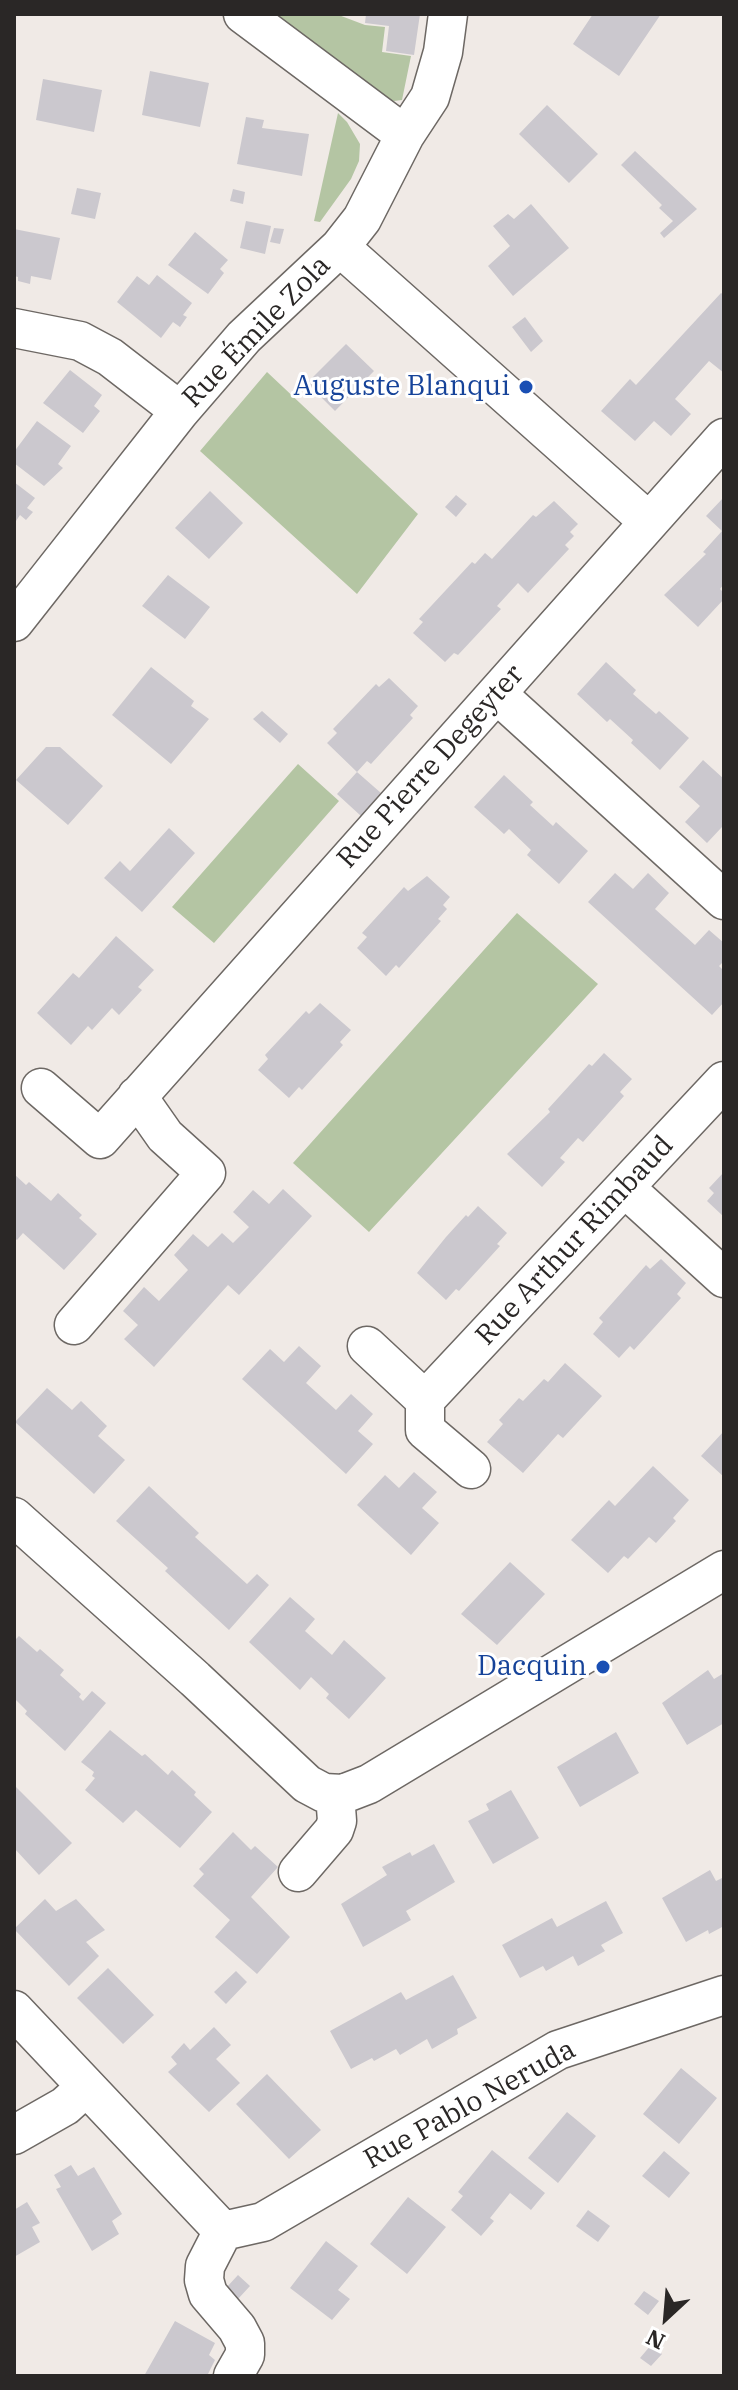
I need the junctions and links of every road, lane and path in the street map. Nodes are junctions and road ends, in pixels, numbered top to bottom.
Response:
1 (243, 14) edge
2 (448, 14) edge
3 (405, 135) junction
4 (340, 247) junction
5 (14, 328) edge
6 (180, 411) junction
7 (724, 438) edge
8 (648, 521) junction
9 (14, 622) edge
10 (497, 694) junction
11 (724, 900) edge
12 (724, 1081) edge
13 (41, 1088) dead end
14 (137, 1096) junction
15 (625, 1188) junction
16 (724, 1278) edge
17 (74, 1325) dead end
18 (367, 1346) dead end
19 (425, 1400) junction
20 (471, 1469) dead end
21 (14, 1517) edge
22 (724, 1570) edge
23 (335, 1794) junction
24 (298, 1872) dead end
25 (724, 1995) edge
26 (14, 2010) edge
27 (86, 2087) junction
28 (14, 2135) edge
29 (223, 2231) junction
30 (233, 2376) edge

1 - 3 street
2 - 3 street, Rue Émile Zola
3 - 4 street, Rue Émile Zola
4 - 6 street, Rue Émile Zola
4 - 8 street
5 - 6 street
6 - 9 street, Rue Émile Zola
7 - 8 street, Rue Pierre Degeyter
8 - 10 street, Rue Pierre Degeyter
10 - 11 street
10 - 14 street, Rue Pierre Degeyter
12 - 15 street, Rue Arthur Rimbaud
13 - 14 street, Rue Pierre Degeyter
14 - 17 street
15 - 16 street
15 - 19 street, Rue Arthur Rimbaud
18 - 19 street
19 - 20 street
21 - 23 street
22 - 23 street
23 - 24 street
25 - 29 street, Rue Pablo Neruda
26 - 27 street
27 - 28 street
27 - 29 street
29 - 30 street

